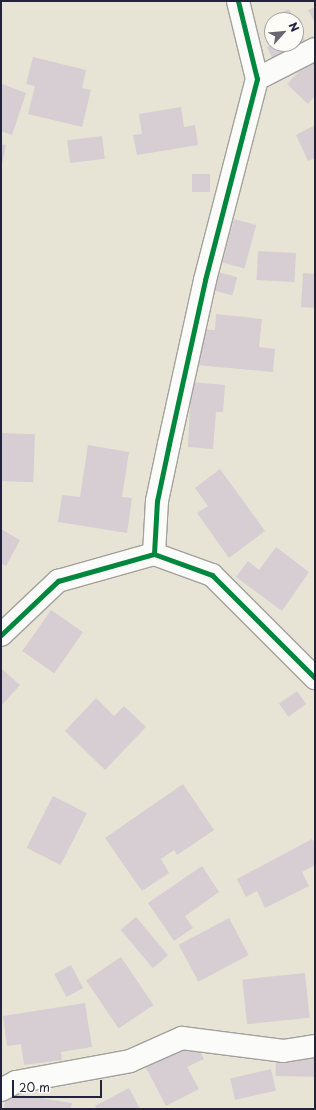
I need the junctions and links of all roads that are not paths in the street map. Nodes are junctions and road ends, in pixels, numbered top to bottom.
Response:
1 (238, 1) edge
2 (315, 49) edge
3 (257, 79) junction
4 (154, 554) junction
5 (1, 635) edge
6 (315, 678) edge
7 (315, 1046) edge
8 (1, 1090) edge

1 - 3 street
2 - 3 street
3 - 4 street
4 - 5 street
4 - 6 street
7 - 8 street

